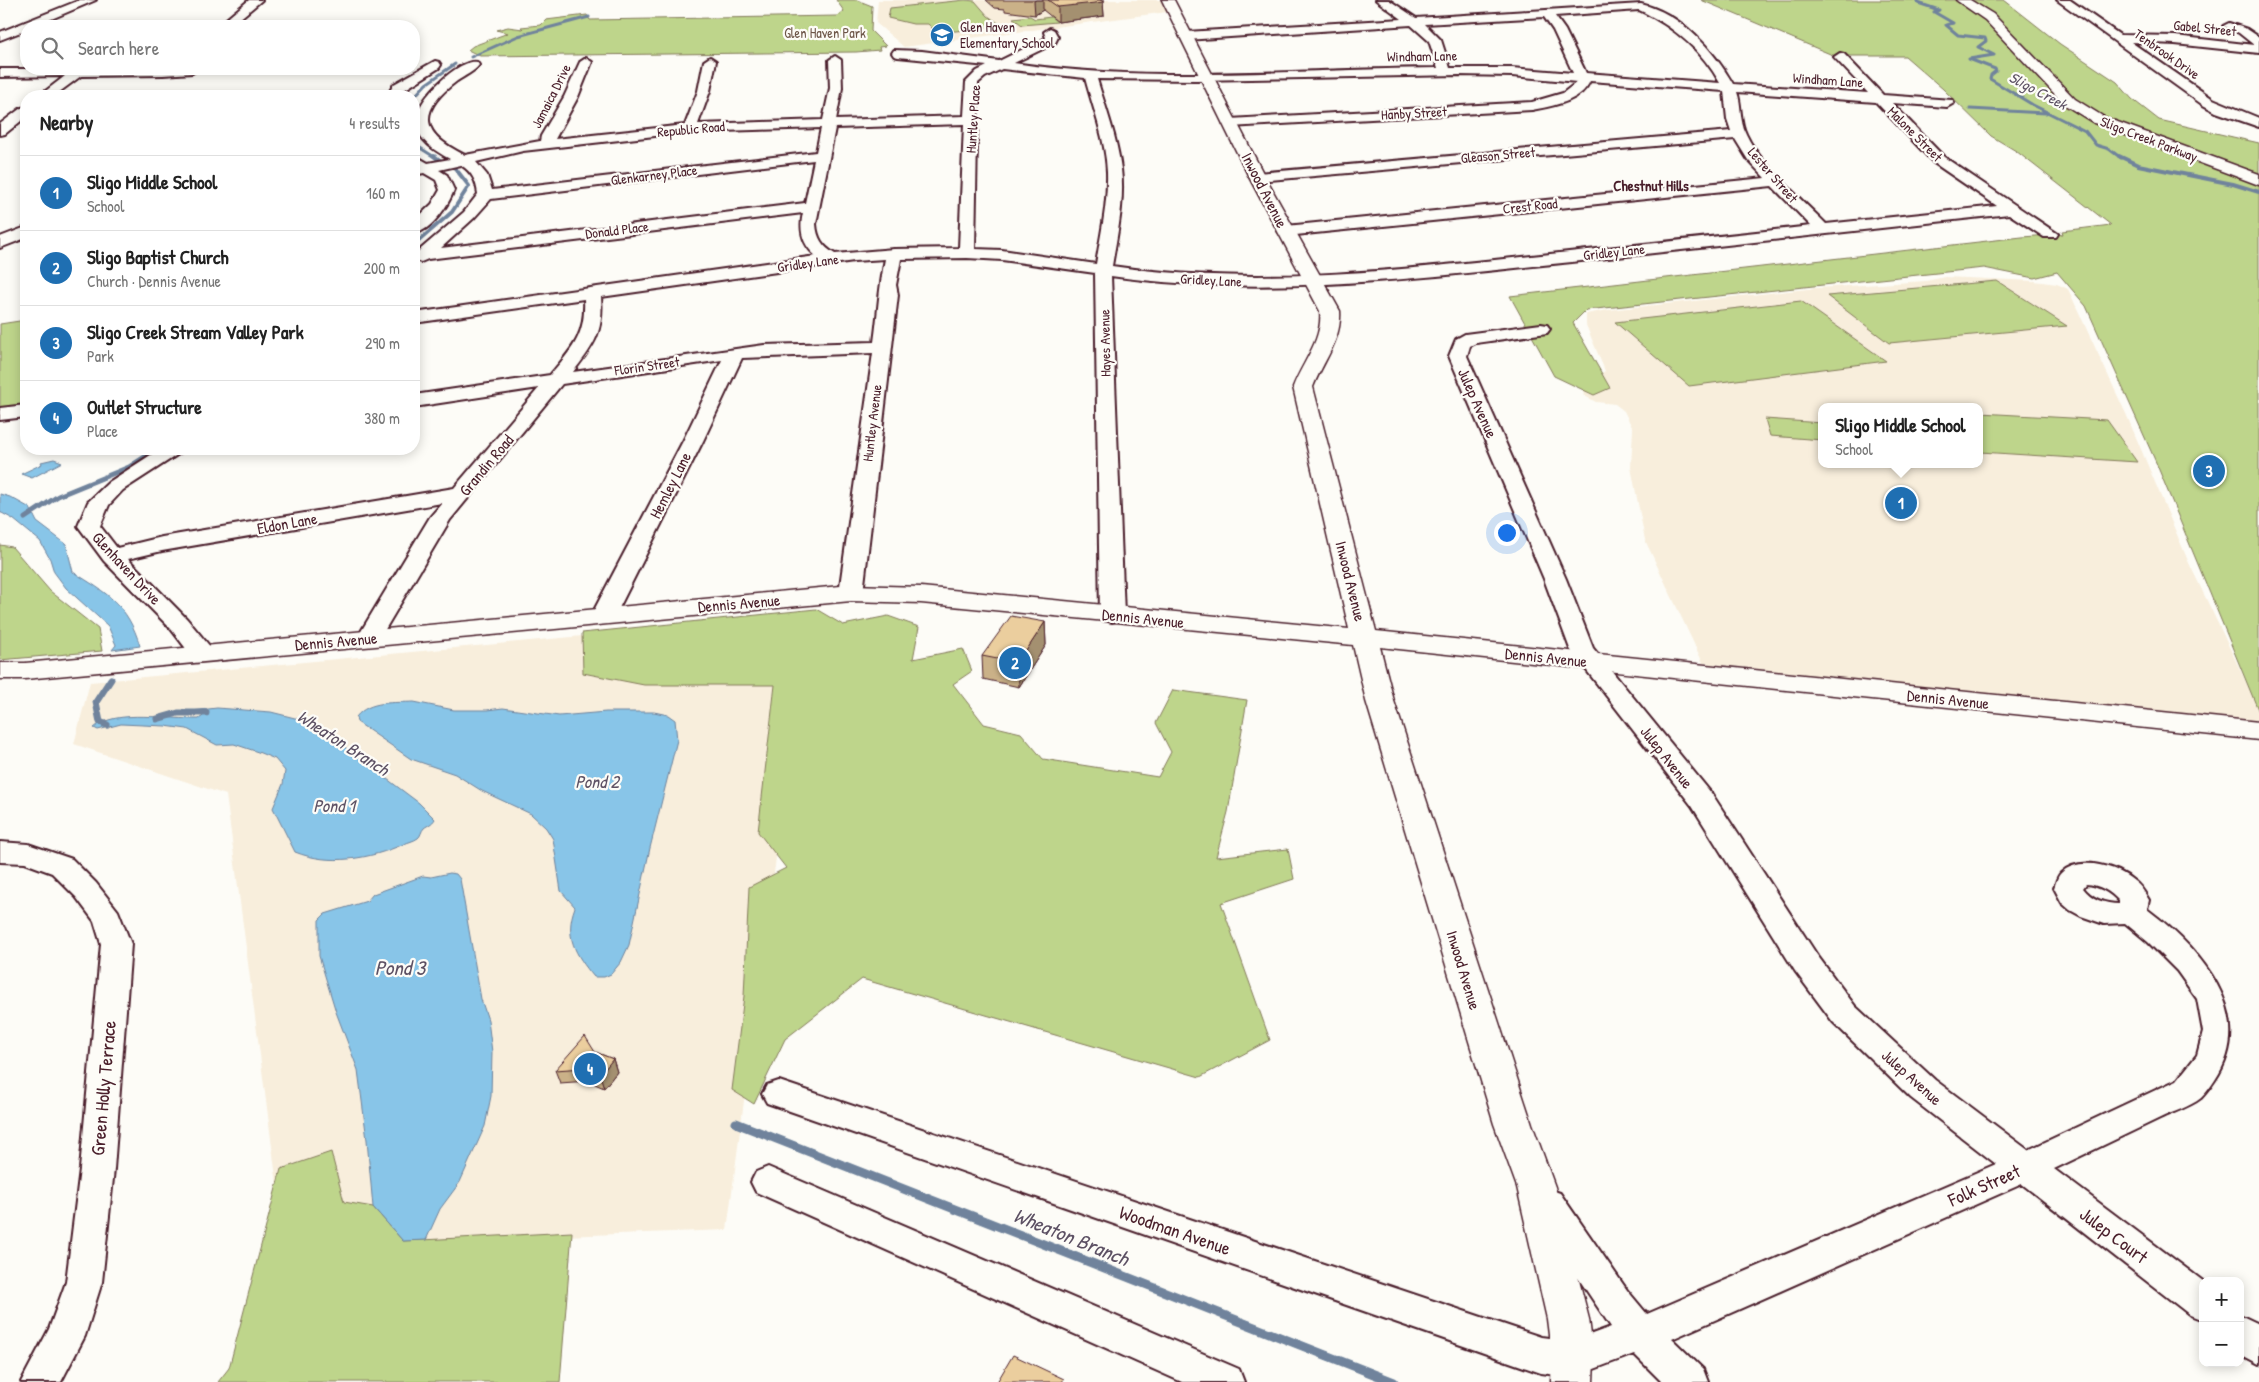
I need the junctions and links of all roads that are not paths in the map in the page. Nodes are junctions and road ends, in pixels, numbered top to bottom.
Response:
1 (90, 0) edge
2 (256, 0) edge
3 (1168, 0) edge
4 (1382, 0) edge
5 (1962, 0) edge
6 (2064, 0) edge
7 (1547, 12) junction
8 (40, 20) edge
9 (231, 20) edge
10 (1412, 20) junction
11 (2229, 26) dead end
12 (20, 28) edge
13 (1050, 32) dead end
14 (0, 36) edge
15 (1186, 36) junction
16 (2118, 38) junction
17 (2259, 43) edge
18 (2259, 49) edge
19 (898, 53) dead end
20 (1840, 57) dead end
21 (710, 60) dead end
22 (835, 60) dead end
23 (586, 62) dead end
24 (435, 65) dead end
25 (473, 65) dead end
26 (1000, 65) junction
27 (1446, 70) junction
28 (0, 74) edge
29 (20, 74) edge
30 (420, 74) edge
31 (74, 75) edge
32 (419, 75) edge
33 (1090, 75) junction
34 (1206, 76) junction
35 (1581, 76) junction
36 (1728, 87) junction
37 (54, 90) edge
38 (397, 90) edge
39 (1880, 98) junction
40 (1947, 103) dead end
41 (20, 116) edge
42 (972, 120) junction
43 (830, 123) junction
44 (1230, 123) junction
45 (2259, 123) edge
46 (690, 128) junction
47 (20, 131) edge
48 (0, 132) edge
49 (1739, 134) junction
50 (546, 144) junction
51 (822, 155) junction
52 (464, 159) junction
53 (420, 167) edge
54 (420, 168) edge
55 (1257, 177) junction
56 (2259, 180) edge
57 (1775, 181) junction
58 (486, 195) junction
59 (811, 207) junction
60 (2010, 209) junction
61 (420, 224) edge
62 (1822, 230) junction
63 (1286, 231) junction
64 (2050, 234) dead end
65 (20, 235) edge
66 (0, 244) edge
67 (20, 249) edge
68 (967, 253) junction
69 (894, 254) junction
70 (420, 257) edge
71 (420, 259) edge
72 (832, 259) junction
73 (1104, 270) junction
74 (1312, 280) junction
75 (592, 293) junction
76 (420, 317) edge
77 (1541, 329) dead end
78 (882, 347) junction
79 (735, 353) junction
80 (556, 379) junction
81 (420, 400) edge
82 (20, 412) edge
83 (0, 414) edge
84 (164, 455) edge
85 (462, 493) junction
86 (112, 556) junction
87 (850, 593) junction
88 (1112, 614) junction
89 (603, 616) junction
90 (369, 638) junction
91 (1365, 638) junction
92 (203, 654) junction
93 (1592, 662) junction
94 (8, 673) edge
95 (2259, 731) edge
96 (0, 852) edge
97 (2130, 912) dead end
98 (779, 1094) dead end
99 (2025, 1167) junction
100 (768, 1182) dead end
101 (1536, 1187) junction
102 (2199, 1301) edge
103 (1640, 1334) junction
104 (2244, 1335) edge
105 (2259, 1347) edge
106 (1572, 1370) edge
107 (40, 1382) edge
108 (1225, 1382) edge
109 (1688, 1382) edge

1 - 8 street
2 - 9 street
3 - 15 street, Inwood Avenue
4 - 10 street
5 - 56 street, Sligo Creek Parkway
6 - 16 street, Tenbrook Drive
7 - 10 street
7 - 35 street
7 - 36 street, Lester Street
10 - 15 street
10 - 27 street
11 - 17 street
12 - 14 street
13 - 26 street, Huntley Place
15 - 34 street, Inwood Avenue
16 - 18 street, Gabel Street
16 - 45 street, Tenbrook Drive
19 - 26 street, Windham Lane
20 - 39 street, Malone Street
21 - 46 street
22 - 43 street
23 - 50 street, Jamaica Drive
24 - 30 street
25 - 52 street
26 - 33 street, Windham Lane
26 - 42 street, Huntley Place
27 - 34 street, Windham Lane
27 - 35 street, Windham Lane
28 - 29 street
31 - 37 street
32 - 38 street
33 - 34 street, Windham Lane
33 - 73 street, Hayes Avenue
34 - 44 street, Inwood Avenue
35 - 36 street, Windham Lane
35 - 44 street, Hanby Street
36 - 39 street, Windham Lane
36 - 49 street, Lester Street
39 - 40 street, Windham Lane
39 - 60 street, Malone Street
41 - 48 street
42 - 43 street, Republic Road
42 - 68 street, Huntley Place
43 - 46 street, Republic Road
43 - 51 street
44 - 55 street, Inwood Avenue
46 - 50 street, Republic Road
47 - 48 street
49 - 55 street, Gleason Street
49 - 57 street, Lester Street
50 - 52 street, Republic Road
51 - 58 street, Glenkarney Place
51 - 59 street
52 - 53 street, Republic Road
52 - 58 street
54 - 61 street
55 - 63 street, Inwood Avenue
57 - 62 street, Lester Street
57 - 63 street, Crest Road
58 - 70 street
59 - 71 street, Donald Place
59 - 72 street
60 - 62 street, Gridley Lane
60 - 64 street, Malone Street
62 - 74 street, Gridley Lane
63 - 74 street, Inwood Avenue
65 - 66 street
66 - 67 street
68 - 69 street, Gridley Lane
68 - 73 street, Gridley Lane
69 - 72 street, Gridley Lane
69 - 78 street, Huntley Avenue
72 - 75 street, Gridley Lane
73 - 74 street, Gridley Lane
73 - 88 street, Hayes Avenue
74 - 91 street, Inwood Avenue
75 - 76 street, Gridley Lane
75 - 80 street, Grandin Road
77 - 93 street, Julep Avenue
78 - 79 street, Florin Street
78 - 87 street, Huntley Avenue
79 - 80 street, Florin Street
79 - 89 street, Hemley Lane
80 - 81 street, Florin Street
80 - 85 street, Grandin Road
82 - 83 street
84 - 86 street, Glenhaven Drive
85 - 86 street, Eldon Lane
85 - 90 street, Grandin Road
86 - 92 street, Glenhaven Drive
87 - 88 street, Dennis Avenue
87 - 89 street, Dennis Avenue
88 - 91 street, Dennis Avenue
89 - 90 street, Dennis Avenue
90 - 92 street, Dennis Avenue
91 - 93 street, Dennis Avenue
91 - 101 street, Inwood Avenue
92 - 94 street, Dennis Avenue
93 - 95 street, Dennis Avenue
93 - 99 street, Julep Avenue
96 - 107 street, Green Holly Terrace
97 - 99 street, Folk Street
98 - 106 street, Woodman Avenue
99 - 102 street, Julep Court
99 - 103 street, Folk Street
100 - 108 street
101 - 103 street, Inwood Avenue
101 - 106 street, Inwood Avenue
103 - 106 street, Folk Street
103 - 109 street
104 - 105 street

